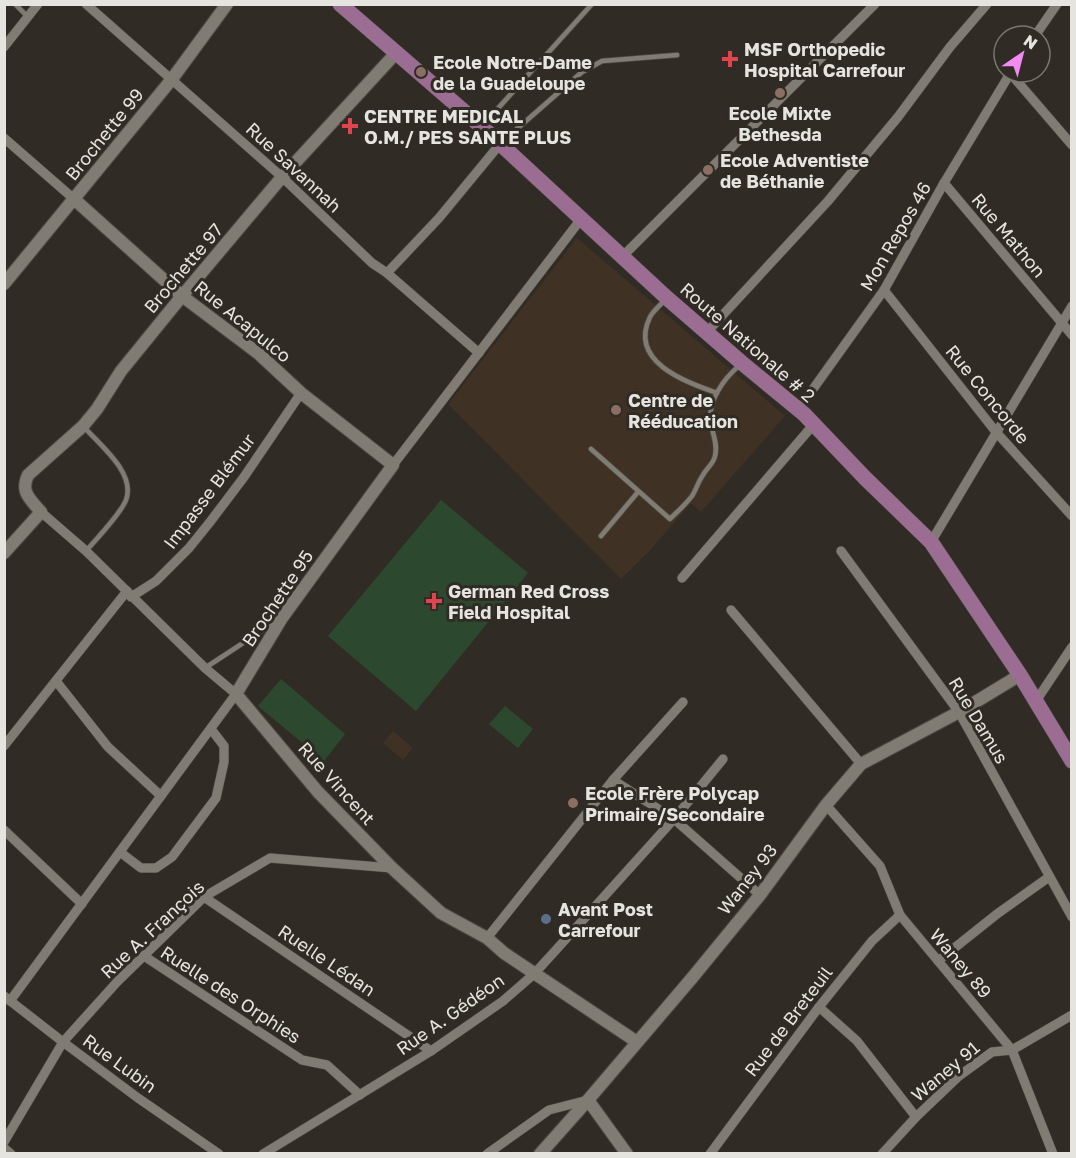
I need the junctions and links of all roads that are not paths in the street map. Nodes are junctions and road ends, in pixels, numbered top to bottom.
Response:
1 (15, 4) edge
2 (38, 4) edge
3 (86, 4) edge
4 (227, 4) edge
5 (340, 4) edge
6 (592, 4) edge
7 (875, 4) edge
8 (987, 4) edge
9 (1057, 4) edge
10 (28, 17) junction
11 (1043, 24) edge
12 (4, 47) edge
13 (396, 53) junction
14 (677, 55) dead end
15 (172, 79) junction
16 (1003, 84) edge
17 (1020, 84) edge
18 (482, 127) junction
19 (4, 138) edge
20 (500, 144) junction
21 (1071, 145) edge
22 (282, 177) junction
23 (944, 183) junction
24 (74, 199) junction
25 (581, 219) junction
26 (622, 257) junction
27 (387, 273) junction
28 (4, 284) edge
29 (884, 290) junction
30 (182, 296) junction
31 (667, 298) junction
32 (1071, 306) edge
33 (1061, 323) junction
34 (707, 332) junction
35 (1071, 335) edge
36 (479, 353) junction
37 (742, 363) junction
38 (301, 393) junction
39 (717, 393) junction
40 (798, 410) junction
41 (813, 424) junction
42 (83, 426) junction
43 (996, 432) junction
44 (591, 450) dead end
45 (393, 465) junction
46 (638, 492) junction
47 (41, 512) junction
48 (1071, 516) edge
49 (601, 536) dead end
50 (931, 542) junction
51 (86, 551) junction
52 (841, 551) dead end
53 (4, 553) edge
54 (682, 578) dead end
55 (129, 594) junction
56 (731, 610) dead end
57 (282, 618) junction
58 (1071, 647) edge
59 (204, 668) junction
60 (1020, 675) junction
61 (56, 681) junction
62 (236, 694) junction
63 (1036, 701) junction
64 (683, 702) dead end
65 (959, 712) junction
66 (211, 729) junction
67 (4, 746) edge
68 (1070, 752) edge
69 (723, 759) dead end
70 (861, 764) junction
71 (613, 780) junction
72 (161, 796) junction
73 (825, 805) junction
74 (674, 819) junction
75 (4, 830) edge
76 (120, 852) junction
77 (392, 868) junction
78 (1049, 876) junction
79 (760, 895) junction
80 (204, 897) junction
81 (82, 904) junction
82 (900, 915) junction
83 (1071, 917) edge
84 (487, 938) junction
85 (144, 956) junction
86 (938, 961) junction
87 (534, 974) junction
88 (7, 999) edge
89 (819, 1007) junction
90 (1071, 1015) edge
91 (63, 1042) junction
92 (637, 1042) junction
93 (1012, 1050) junction
94 (430, 1051) junction
95 (360, 1095) junction
96 (588, 1100) junction
97 (916, 1117) junction
98 (4, 1142) edge
99 (4, 1148) edge
100 (11, 1154) edge
101 (219, 1154) edge
102 (262, 1154) edge
103 (487, 1154) edge
104 (540, 1154) edge
105 (627, 1154) edge
106 (710, 1154) edge
107 (882, 1154) edge
108 (1053, 1154) edge

1 - 10 lane
2 - 10 street
3 - 15 street, Rue Savannah
4 - 15 street, Brochette 99
5 - 13 main road, Route Nationale # 2
6 - 18 lane
7 - 26 street
8 - 34 street
9 - 11 street
10 - 12 street
13 - 18 main road, Route Nationale # 2
13 - 22 street, Brochette 97
14 - 20 lane
15 - 22 street, Rue Savannah
15 - 24 street, Brochette 99
16 - 23 street, Mon Repos 46
17 - 21 street
18 - 20 main road, Route Nationale # 2
19 - 24 street
20 - 25 main road, Route Nationale # 2
20 - 27 street
22 - 27 street, Rue Savannah
22 - 30 street, Brochette 97
23 - 29 street, Mon Repos 46
23 - 33 street, Rue Mathon
24 - 28 street, Brochette 99
24 - 30 street, Rue Acapulco
25 - 26 main road, Route Nationale # 2
25 - 36 street, Brochette 95
26 - 31 main road, Route Nationale # 2
27 - 36 street, Rue Savannah
29 - 40 street, Mon Repos 46
29 - 43 street, Rue Concorde
30 - 38 street, Rue Acapulco
30 - 42 street, Brochette 97
31 - 34 main road, Route Nationale # 2
31 - 39 lane
32 - 33 street
33 - 35 street, Rue Mathon
33 - 43 street
34 - 37 main road, Route Nationale # 2
36 - 45 street, Brochette 95
37 - 39 lane
37 - 40 main road, Route Nationale # 2
38 - 45 street, Rue Acapulco
38 - 55 street, Impasse Blémur
39 - 46 lane
40 - 41 main road, Route Nationale # 2
41 - 50 main road, Route Nationale # 2
41 - 54 street
42 - 47 street, Brochette 97
42 - 51 lane
43 - 48 street, Rue Concorde
43 - 50 street
44 - 46 lane
45 - 57 street, Brochette 95
46 - 49 lane
47 - 51 street, Rue Vincent
47 - 53 street
50 - 60 main road, Route Nationale # 2
51 - 55 street, Rue Vincent
52 - 65 street, Rue Damus
55 - 59 street, Rue Vincent
55 - 61 street, Impasse Blémur
56 - 70 street
57 - 59 lane
57 - 62 street, Brochette 95
58 - 63 street
59 - 62 street, Rue Vincent
60 - 63 main road, Route Nationale # 2
60 - 65 street, Waney 93
61 - 67 street, Impasse Blémur
61 - 72 street
62 - 66 street, Brochette 95
62 - 77 street, Rue Vincent
63 - 68 main road, Route Nationale # 2
64 - 71 street
65 - 70 street, Waney 93
65 - 78 street, Rue Damus
66 - 72 street, Brochette 95
66 - 76 street
69 - 74 street, Rue A. Gédéon
70 - 73 street, Waney 93
71 - 74 street
71 - 84 street
72 - 76 street, Brochette 95
73 - 79 street, Waney 93
73 - 82 street, Waney 89
74 - 79 street
74 - 87 street, Rue A. Gédéon
75 - 81 street
76 - 81 street, Brochette 95
77 - 80 street, Rue A. François
77 - 84 street, Rue Vincent
78 - 83 street, Rue Damus
78 - 86 street
79 - 92 street, Waney 93
80 - 85 street, Rue A. François
80 - 94 street, Ruelle Lédan
81 - 88 street, Brochette 95
82 - 86 street, Waney 89
82 - 89 street, Rue de Breteuil
84 - 87 street, Rue Vincent
85 - 91 street, Rue A. François
85 - 95 street, Ruelle des Orphies
86 - 93 street, Waney 89
87 - 92 street, Rue Vincent
87 - 94 street, Rue A. Gédéon
88 - 91 street, Rue Lubin
89 - 97 street
89 - 106 street, Rue de Breteuil
90 - 93 street, Waney 91
91 - 98 street, Rue A. François
91 - 101 street, Rue Lubin
92 - 96 street, Waney 93
93 - 97 street, Waney 91
93 - 108 street, Waney 89
94 - 95 street, Rue A. Gédéon
95 - 102 street, Rue A. Gédéon
96 - 103 street
96 - 104 street, Waney 93
96 - 105 street
97 - 107 street, Waney 91
99 - 100 street

